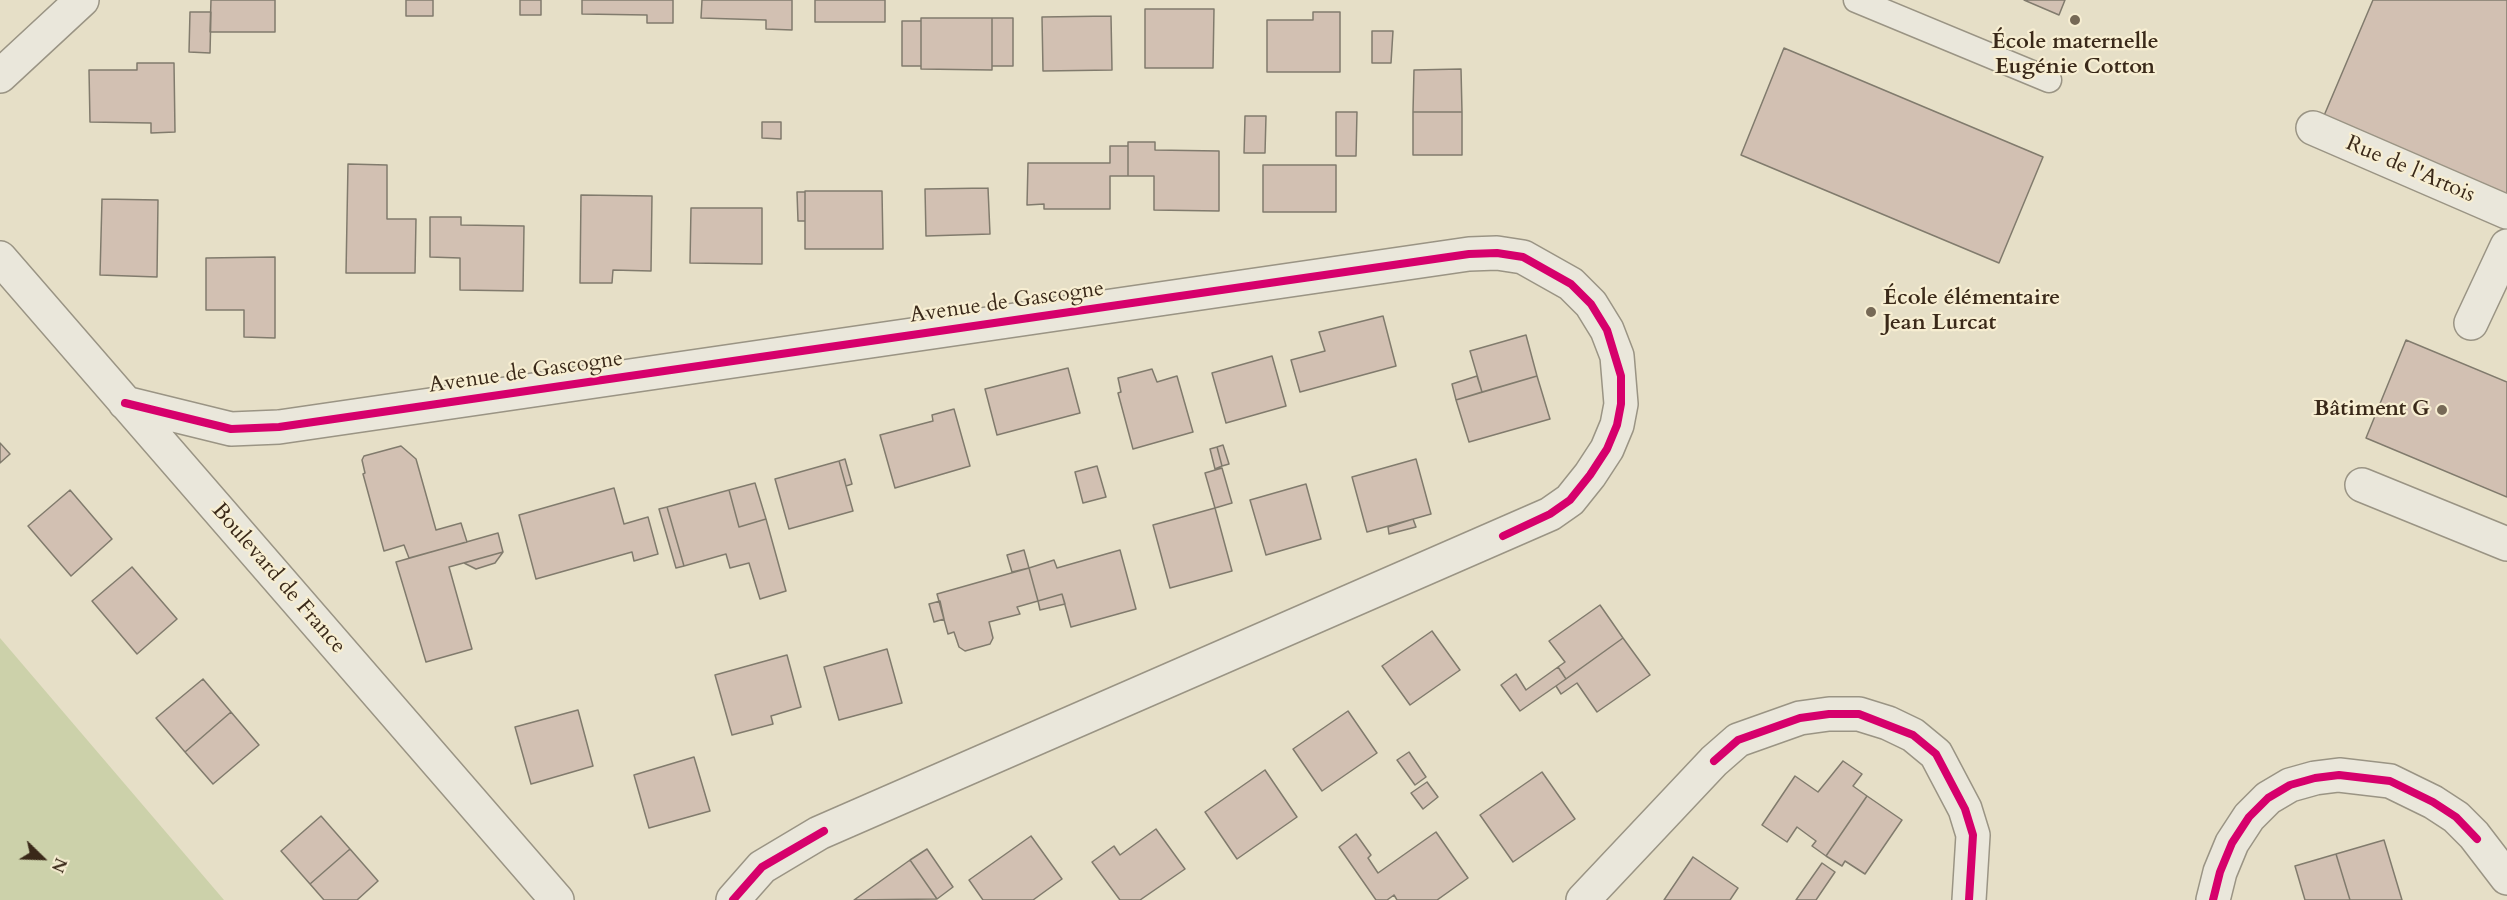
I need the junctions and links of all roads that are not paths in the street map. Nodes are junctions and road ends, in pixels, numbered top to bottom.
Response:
1 (82, 0) edge
2 (1856, 0) edge
3 (0, 76) edge
4 (2049, 80) dead end
5 (2313, 128) dead end
6 (2507, 212) edge
7 (2507, 246) edge
8 (0, 258) edge
9 (2471, 323) dead end
10 (125, 403) junction
11 (2362, 485) dead end
12 (2507, 544) edge
13 (2507, 878) edge
14 (556, 900) edge
15 (733, 900) edge
16 (1583, 900) edge
17 (1969, 900) edge
18 (2212, 900) edge

1 - 3 street
2 - 4 lane
5 - 6 street, Rue de l'Artois
7 - 9 street
8 - 10 street, Boulevard de France
10 - 14 street, Boulevard de France
10 - 15 street, Avenue de Gascogne
11 - 12 street
13 - 18 street
16 - 17 street

